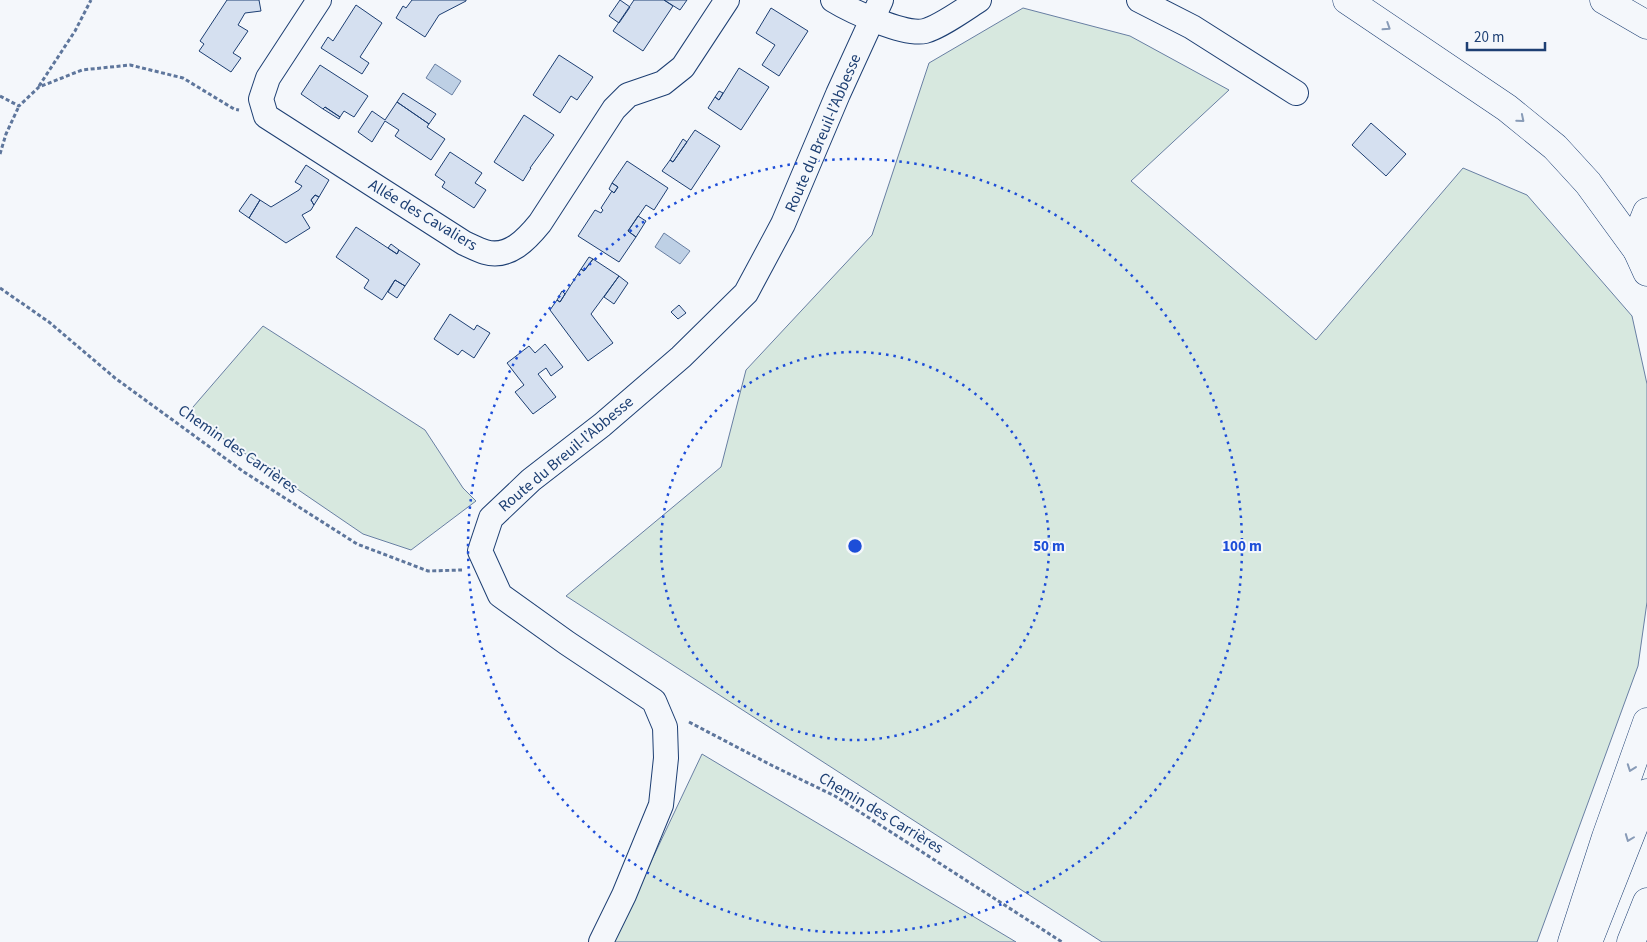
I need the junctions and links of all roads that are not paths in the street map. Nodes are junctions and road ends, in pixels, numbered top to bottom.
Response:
1 (319, 0) edge
2 (727, 0) edge
3 (833, 0) edge
4 (979, 0) edge
5 (1139, 0) edge
6 (1347, 0) edge
7 (1604, 0) edge
8 (877, 10) edge
9 (1647, 25) edge
10 (1296, 93) dead end
11 (1647, 212) edge
12 (1642, 261) edge
13 (1647, 722) edge
14 (1647, 793) edge
15 (1647, 902) edge
16 (601, 942) edge
17 (1572, 942) edge
18 (1588, 942) edge
19 (1631, 942) edge

1 - 2 street, Allée des Cavaliers
3 - 8 street
4 - 8 street
5 - 10 street
6 -> 12 main road
7 - 9 main road
8 - 16 street, Route du Breuil-l’Abbesse
11 - 12 main road
13 -> 17 main road
14 -> 18 main road
15 - 19 main road

